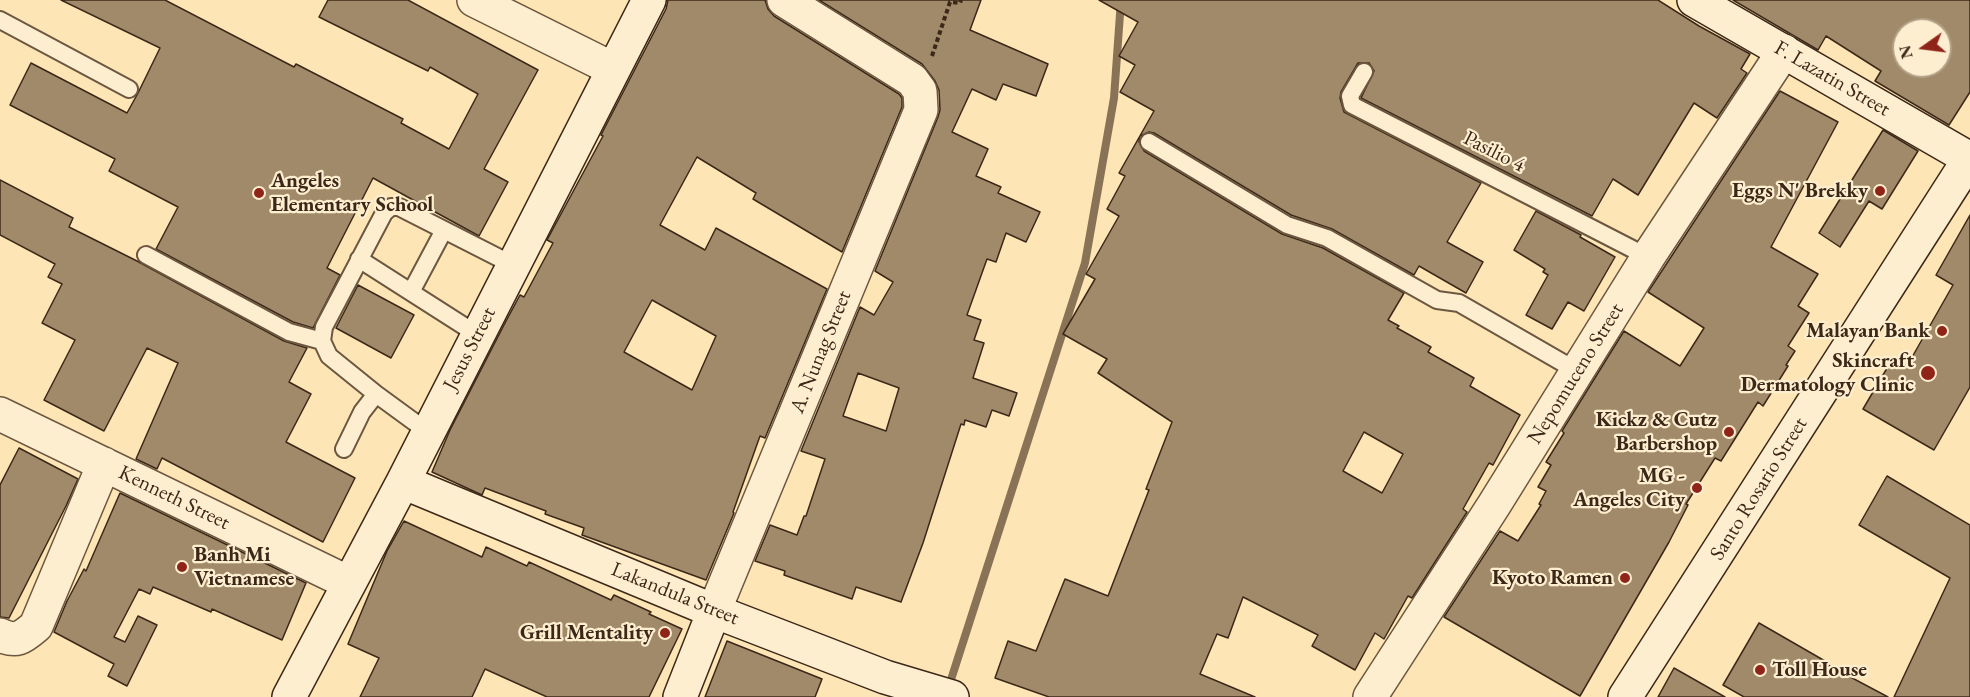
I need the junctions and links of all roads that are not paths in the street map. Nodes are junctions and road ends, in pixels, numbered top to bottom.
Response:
1 (474, 0) edge
2 (649, 0) edge
3 (784, 0) edge
4 (1711, 4) edge
5 (0, 20) edge
6 (1784, 51) junction
7 (613, 69) junction
8 (1364, 72) dead end
9 (129, 88) dead end
10 (1149, 142) dead end
11 (1970, 158) edge
12 (444, 230) junction
13 (146, 255) dead end
14 (1648, 257) junction
15 (359, 259) junction
16 (513, 265) junction
17 (411, 292) junction
18 (477, 335) junction
19 (322, 342) junction
20 (1577, 371) junction
21 (376, 394) junction
22 (0, 414) edge
23 (428, 432) junction
24 (344, 449) dead end
25 (104, 464) junction
26 (403, 482) junction
27 (349, 583) junction
28 (714, 611) junction
29 (0, 635) edge
30 (289, 697) edge
31 (680, 697) edge
32 (952, 697) edge
33 (1370, 697) edge
34 (1625, 697) edge

1 - 7 street
2 - 7 street, Jesus Street
3 - 28 street, A. Nunag Street
4 - 6 street, F. Lazatin Street
5 - 9 lane
6 - 11 street, F. Lazatin Street
6 - 14 street, Nepomuceno Street
7 - 16 street, Jesus Street
8 - 14 lane, Pasilio 4
10 - 20 lane
11 - 34 street, Santo Rosario Street
12 - 15 lane
12 - 16 lane
12 - 17 lane
13 - 19 lane
14 - 20 street, Nepomuceno Street
15 - 17 lane
15 - 19 lane
16 - 18 street, Jesus Street
17 - 18 lane
18 - 23 street, Jesus Street
19 - 21 lane
20 - 33 street, Nepomuceno Street
21 - 23 lane
21 - 24 lane
22 - 25 street, Kenneth Street
23 - 26 street, Jesus Street
25 - 27 street, Kenneth Street
25 - 29 street
26 - 27 street, Jesus Street
26 - 28 street, Lakandula Street
27 - 30 street, Jesus Street
28 - 31 street, A. Nunag Street
28 - 32 street, Lakandula Street

